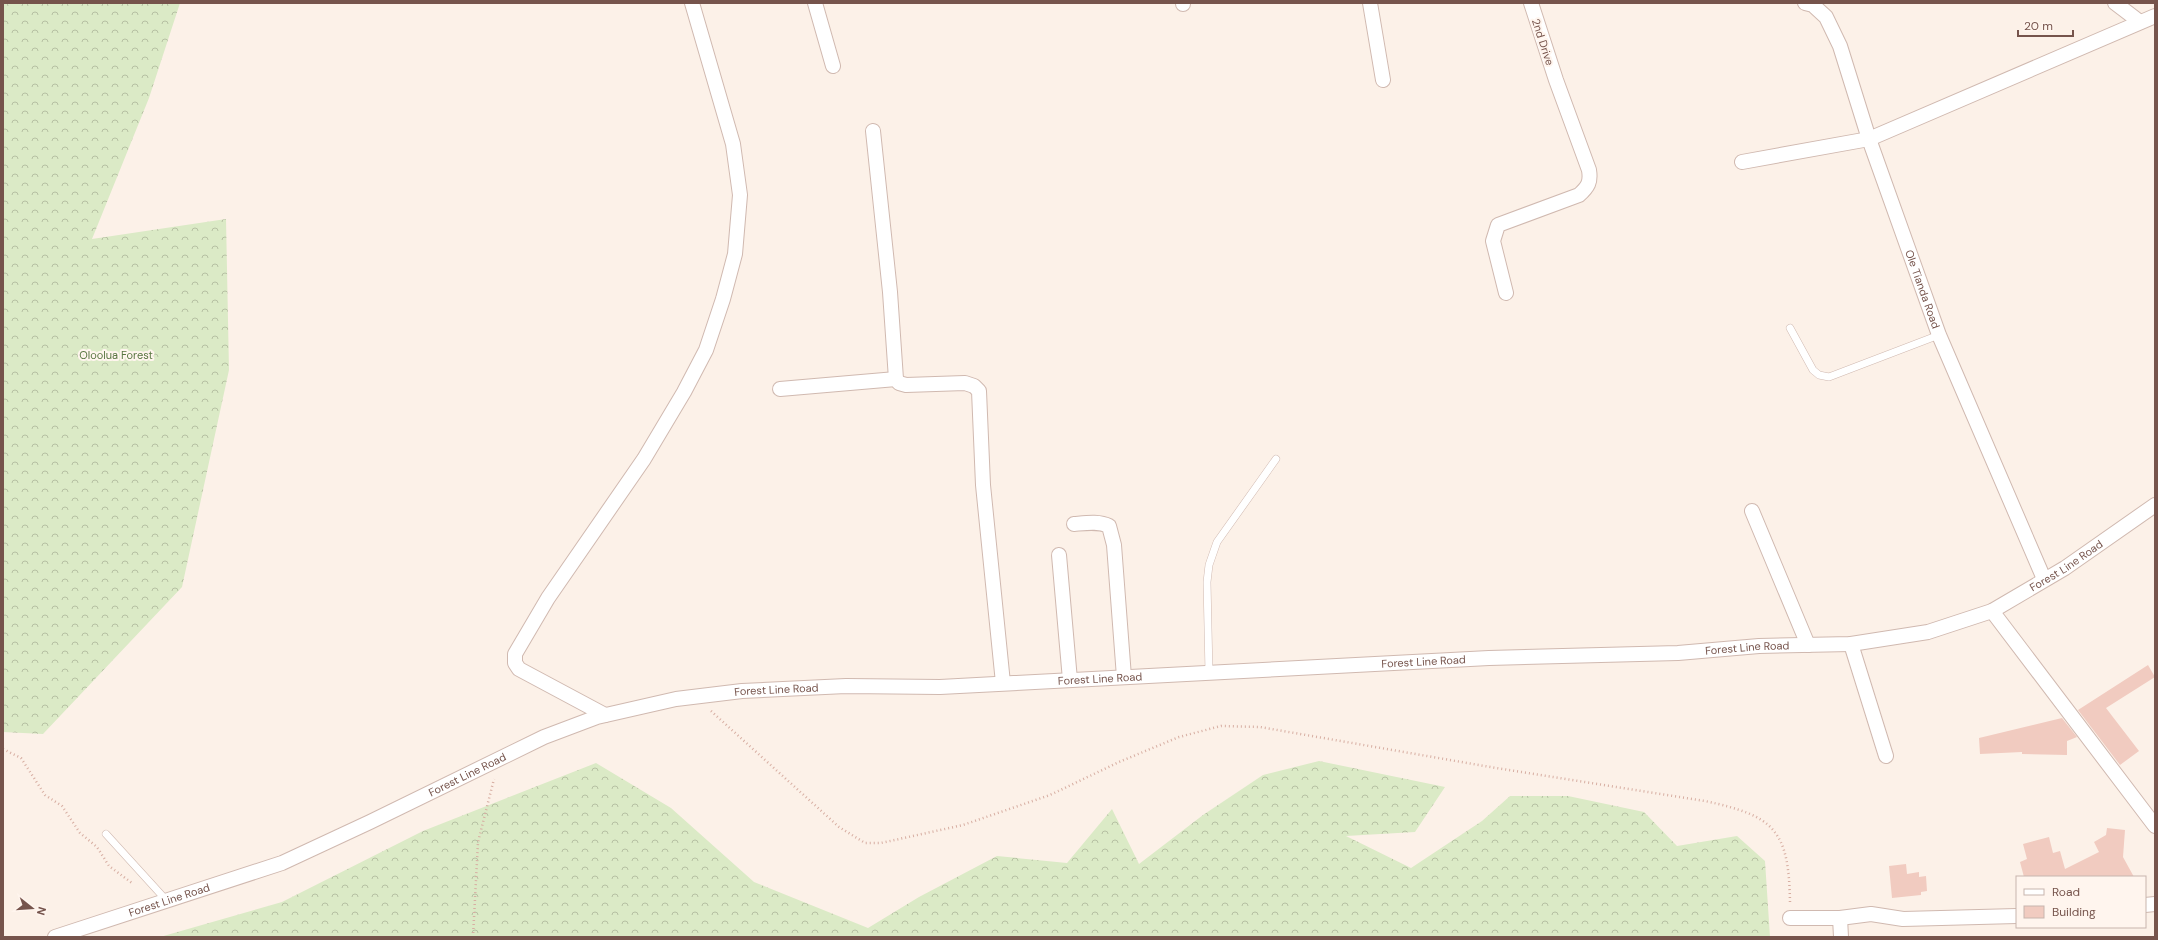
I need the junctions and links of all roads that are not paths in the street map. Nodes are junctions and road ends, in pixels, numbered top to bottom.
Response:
1 (692, 3) edge
2 (815, 3) edge
3 (1370, 3) edge
4 (1531, 3) edge
5 (1805, 3) edge
6 (2115, 3) edge
7 (2155, 16) edge
8 (2140, 22) junction
9 (833, 66) dead end
10 (1383, 80) dead end
11 (873, 131) dead end
12 (1869, 139) junction
13 (1742, 162) dead end
14 (1506, 293) dead end
15 (1790, 328) dead end
16 (1939, 335) junction
17 (896, 378) junction
18 (780, 389) dead end
19 (1276, 459) dead end
20 (2155, 505) edge
21 (1752, 511) dead end
22 (1074, 524) dead end
23 (1059, 555) dead end
24 (2044, 580) junction
25 (1992, 611) junction
26 (1851, 644) junction
27 (1808, 645) junction
28 (1209, 673) junction
29 (1124, 677) junction
30 (1070, 680) junction
31 (1003, 683) junction
32 (605, 715) junction
33 (1886, 756) dead end
34 (2155, 826) edge
35 (106, 834) dead end
36 (167, 901) junction
37 (2016, 916) edge
38 (1790, 918) road end
39 (1840, 918) junction
40 (55, 937) edge
41 (1841, 937) edge

1 - 32 street
2 - 9 street
3 - 10 street
4 - 14 street, 2nd Drive
5 - 12 street, Ole Tianda Road
6 - 8 street
7 - 8 street
8 - 12 street
11 - 17 street
12 - 13 street
12 - 16 street, Ole Tianda Road
15 - 16 lane
16 - 24 street, Ole Tianda Road
17 - 18 street
17 - 31 street
19 - 28 lane
20 - 24 street, Forest Line Road
21 - 27 street
22 - 29 street
23 - 30 street
24 - 25 street, Forest Line Road
25 - 26 street, Forest Line Road
25 - 34 street
26 - 27 street, Forest Line Road
26 - 33 street
27 - 28 street, Forest Line Road
28 - 29 street, Forest Line Road
29 - 30 street, Forest Line Road
30 - 31 street, Forest Line Road
31 - 32 street, Forest Line Road
32 - 36 street, Forest Line Road
35 - 36 lane
36 - 40 street, Forest Line Road
37 - 39 street
38 - 39 street
39 - 41 street

